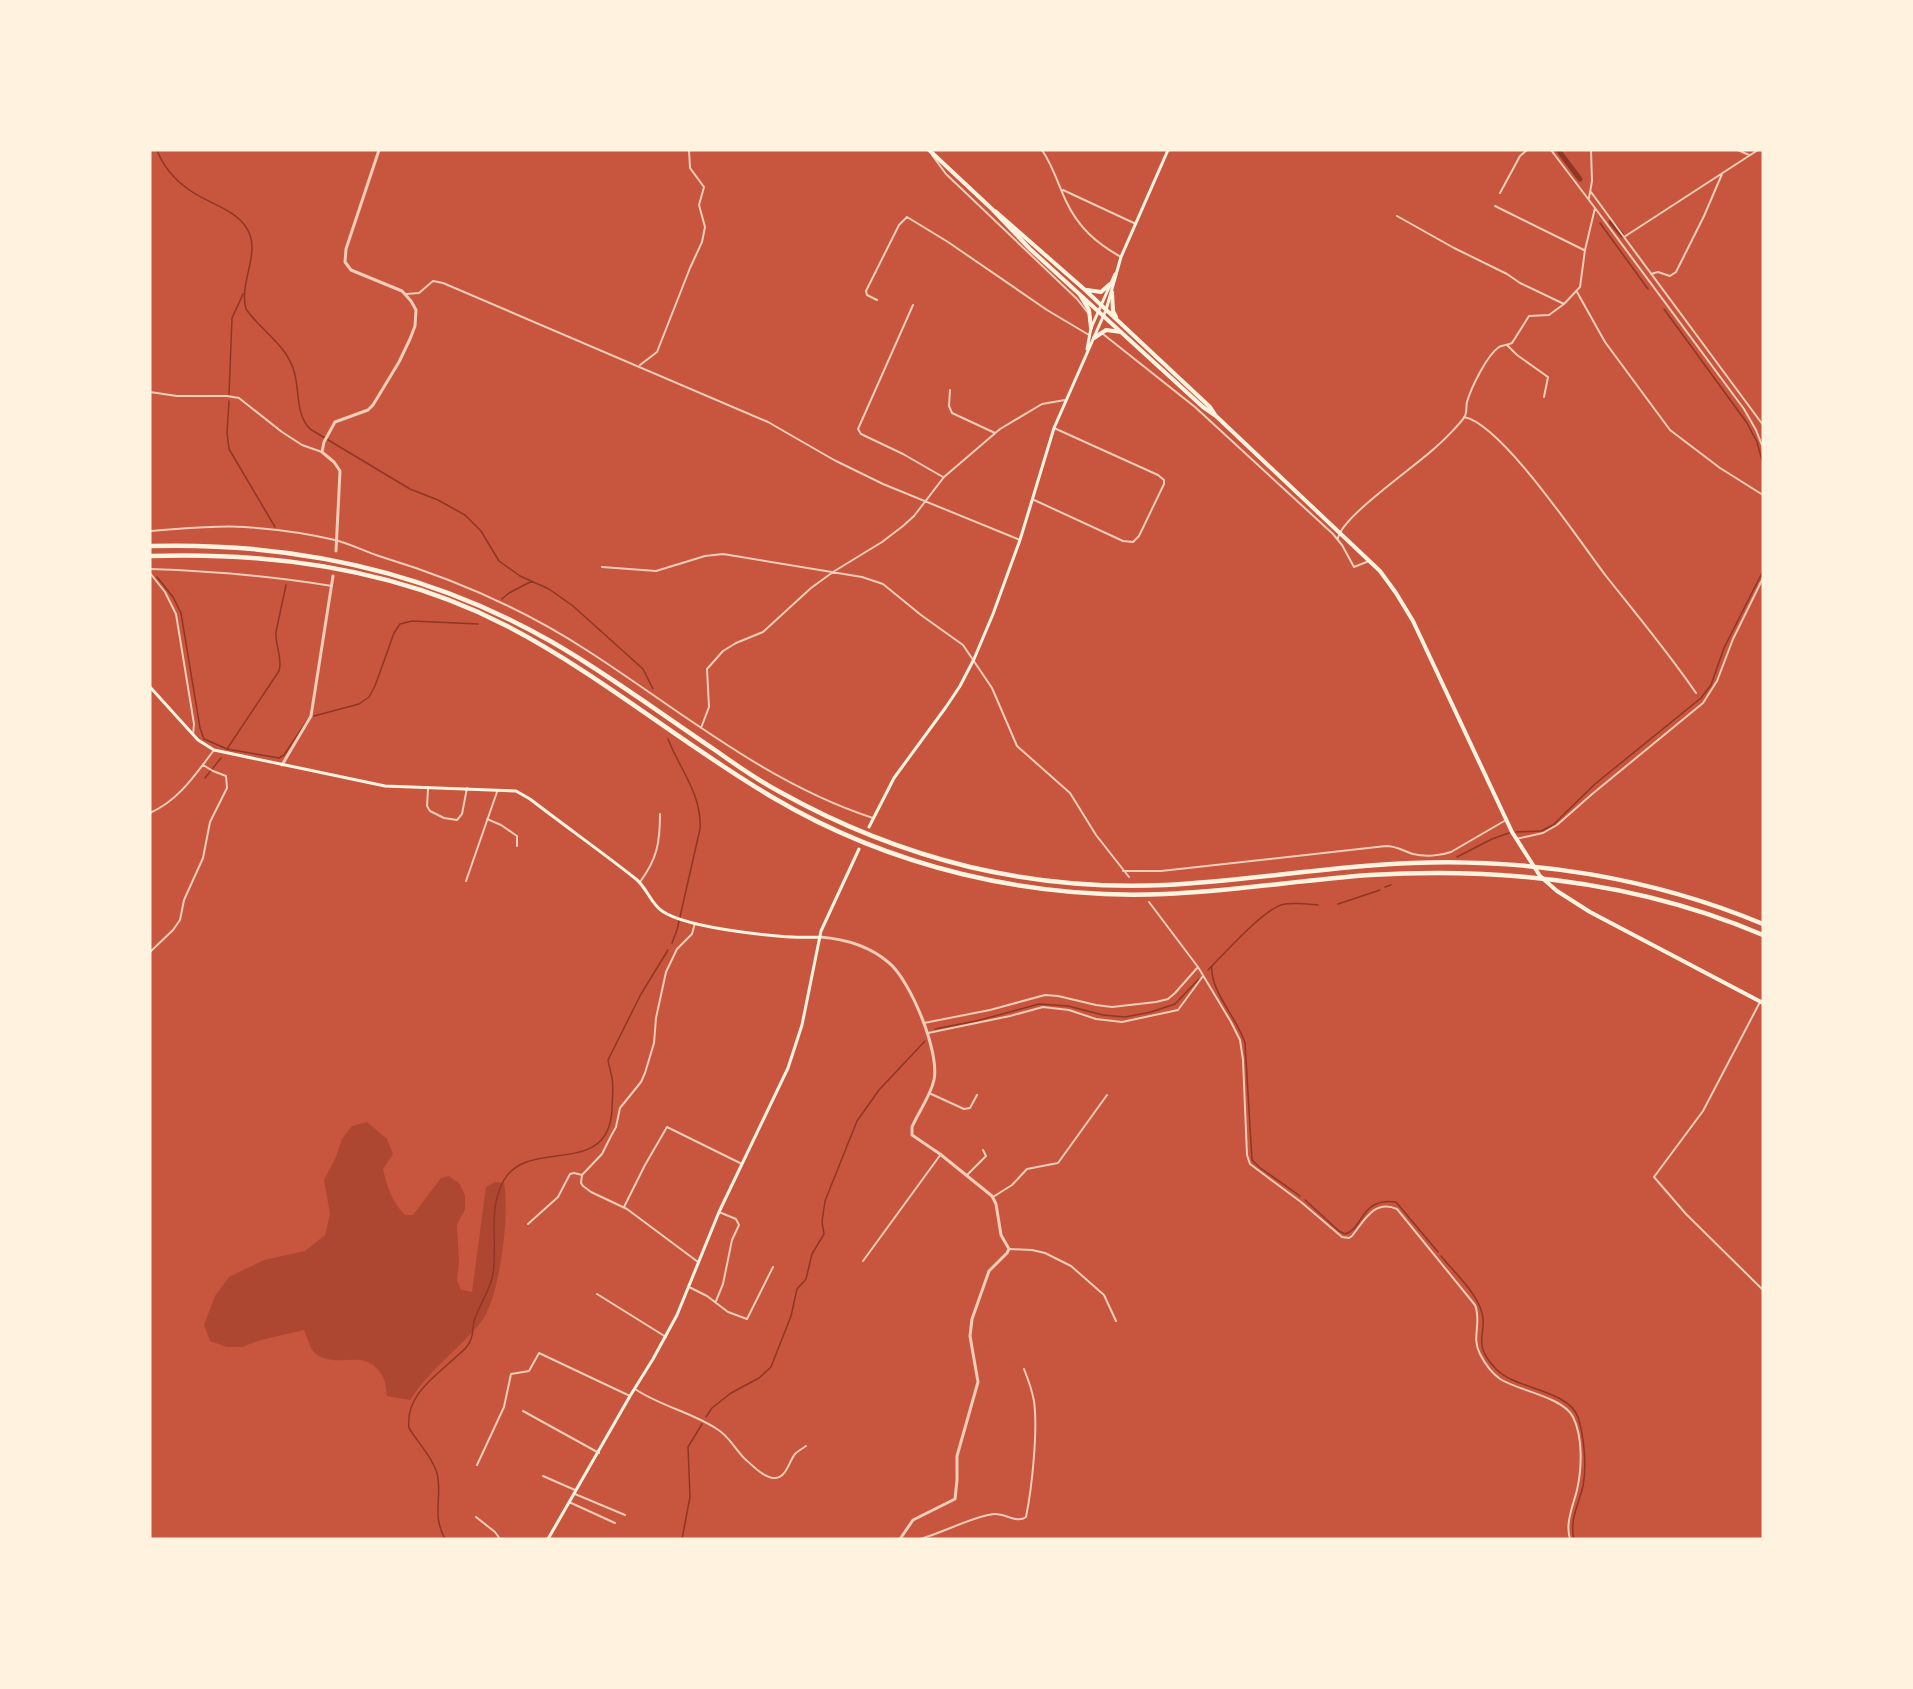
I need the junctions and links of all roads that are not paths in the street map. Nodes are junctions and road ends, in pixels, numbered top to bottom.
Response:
1 (379, 150) edge
2 (689, 150) edge
3 (1168, 150) edge
4 (1527, 150) edge
5 (1551, 150) edge
6 (1591, 150) edge
7 (1738, 150) edge
8 (1758, 150) edge
9 (929, 151) edge
10 (1044, 151) edge
11 (1749, 155) junction
12 (1722, 173) junction
13 (1063, 190) junction
14 (1591, 192) junction
15 (1500, 193) dead end
16 (1589, 199) junction
17 (1495, 206) dead end
18 (1595, 208) junction
19 (992, 209) junction
20 (1397, 216) dead end
21 (1136, 224) junction
22 (1623, 237) junction
23 (1585, 250) junction
24 (1121, 257) junction
25 (1117, 270) junction
26 (1651, 274) junction
27 (1110, 284) junction
28 (1077, 289) junction
29 (1084, 289) junction
30 (1112, 292) junction
31 (1576, 292) junction
32 (406, 294) junction
33 (877, 300) dead end
34 (1564, 304) junction
35 (913, 305) dead end
36 (1101, 305) junction
37 (1099, 310) junction
38 (1105, 313) junction
39 (1091, 317) junction
40 (1122, 325) junction
41 (1091, 328) junction
42 (1100, 333) junction
43 (1124, 335) junction
44 (1092, 336) junction
45 (1507, 345) junction
46 (638, 366) junction
47 (950, 390) dead end
48 (150, 392) edge
49 (1544, 398) dead end
50 (1065, 400) junction
51 (1216, 416) junction
52 (1464, 417) junction
53 (1763, 425) edge
54 (1054, 428) junction
55 (995, 433) junction
56 (1763, 448) edge
57 (322, 452) junction
58 (944, 477) junction
59 (1763, 495) edge
60 (1032, 499) junction
61 (926, 500) junction
62 (150, 531) edge
63 (1340, 531) junction
64 (1338, 539) junction
65 (336, 540) junction
66 (1020, 540) junction
67 (150, 546) edge
68 (336, 551) dead end
69 (150, 556) edge
70 (1370, 561) junction
71 (602, 567) dead end
72 (150, 571) edge
73 (832, 572) junction
74 (333, 576) dead end
75 (1763, 578) edge
76 (332, 586) junction
77 (974, 659) junction
78 (150, 687) edge
79 (1696, 693) dead end
80 (701, 728) junction
81 (193, 735) junction
82 (214, 750) junction
83 (203, 765) junction
84 (282, 765) junction
85 (467, 788) junction
86 (428, 789) junction
87 (498, 789) junction
88 (150, 813) edge
89 (660, 814) dead end
90 (873, 818) junction
91 (487, 819) junction
92 (1506, 819) junction
93 (869, 827) dead end
94 (1516, 839) junction
95 (517, 846) dead end
96 (859, 849) dead end
97 (1123, 871) junction
98 (1129, 877) dead end
99 (466, 881) dead end
100 (640, 882) junction
101 (1149, 902) dead end
102 (693, 923) junction
103 (1763, 924) edge
104 (1763, 935) edge
105 (819, 938) junction
106 (150, 952) edge
107 (1198, 968) junction
108 (1203, 976) junction
109 (1762, 1002) edge
110 (924, 1023) junction
111 (928, 1033) junction
112 (929, 1092) junction
113 (977, 1095) dead end
114 (1107, 1095) dead end
115 (984, 1150) dead end
116 (941, 1154) junction
117 (742, 1164) junction
118 (967, 1175) junction
119 (582, 1176) junction
120 (993, 1197) junction
121 (624, 1208) junction
122 (719, 1212) junction
123 (528, 1224) dead end
124 (1009, 1249) junction
125 (863, 1261) dead end
126 (698, 1262) junction
127 (773, 1267) dead end
128 (689, 1287) junction
129 (1763, 1290) edge
130 (597, 1294) dead end
131 (716, 1301) junction
132 (1116, 1321) dead end
133 (666, 1337) junction
134 (1024, 1369) dead end
135 (635, 1389) junction
136 (630, 1396) junction
137 (523, 1410) dead end
138 (806, 1446) dead end
139 (599, 1453) junction
140 (477, 1465) dead end
141 (543, 1476) dead end
142 (574, 1492) junction
143 (568, 1502) junction
144 (625, 1515) dead end
145 (476, 1517) dead end
146 (615, 1523) dead end
147 (500, 1539) edge
148 (548, 1539) edge
149 (900, 1539) edge
150 (920, 1539) edge
151 (1570, 1539) edge

1 - 32 street
2 - 46 street
3 - 21 main road
4 - 15 street
5 - 16 street
6 - 14 street
7 - 11 street
8 - 11 street
9 - 19 main road
9 - 39 street
10 - 13 street
11 - 12 street
12 - 22 street
12 - 26 street
13 - 21 street
13 - 24 street
14 - 16 street
14 - 22 street
16 - 18 street
17 - 23 street
18 - 23 street
18 - 56 street
19 - 28 main road
19 - 29 main road
20 - 34 street
21 - 24 main road
22 - 26 street
23 - 31 street
24 - 25 main road
25 - 27 main road
25 - 30 main road
26 - 53 street
27 - 29 main road
27 - 36 main road
28 - 37 main road
28 - 39 main road
29 - 36 main road
30 - 38 main road
30 - 40 main road
31 - 34 street
31 - 59 street
32 - 46 street
32 - 57 street
33 - 44 street
34 - 45 street
35 - 58 street
36 - 37 main road
36 - 38 main road
37 - 38 main road
37 - 41 main road
38 - 40 main road
38 - 43 main road
38 - 44 main road
39 - 41 main road
40 - 51 main road
41 - 44 main road
42 - 43 main road
42 - 44 main road
42 - 64 street
43 - 51 main road
44 - 50 main road
45 - 49 street
45 - 52 street
46 - 61 street
47 - 55 street
48 - 57 street
50 - 54 main road
50 - 55 street
51 - 63 main road
52 - 63 street
52 - 79 street
54 - 60 main road
54 - 60 street
55 - 58 street
57 - 65 street
58 - 61 street
60 - 66 main road
61 - 66 street
61 - 73 street
62 - 65 street
63 - 64 street
63 - 70 main road
64 - 70 street
65 - 68 street
65 - 80 street
66 - 77 main road
67 - 103 highway
69 - 104 highway
70 - 92 main road
71 - 73 street
72 - 76 street
72 - 81 street
73 - 77 street
73 - 80 street
74 - 76 street
75 - 94 street
76 - 84 street
77 - 90 main road
77 - 97 street
78 - 81 main road
80 - 90 street
81 - 82 main road
82 - 83 street
82 - 84 main road
83 - 88 street
83 - 106 street
84 - 86 main road
85 - 86 main road
85 - 86 street
85 - 87 main road
87 - 91 street
87 - 100 main road
89 - 100 street
90 - 93 main road
91 - 95 street
91 - 99 street
92 - 94 main road
92 - 97 street
94 - 109 main road
96 - 105 main road
97 - 98 street
100 - 102 main road
101 - 107 street
102 - 105 main road
102 - 119 street
105 - 110 street
105 - 117 main road
107 - 108 street
107 - 110 street
108 - 111 street
108 - 151 street
109 - 129 street
110 - 111 street
111 - 112 street
112 - 113 street
112 - 116 street
114 - 120 street
115 - 118 street
116 - 118 street
116 - 125 street
117 - 121 street
117 - 122 main road
118 - 120 street
119 - 121 street
119 - 123 street
120 - 124 street
121 - 126 street
122 - 126 main road
122 - 131 street
124 - 132 street
124 - 149 street
126 - 128 main road
127 - 131 street
128 - 131 street
128 - 133 main road
130 - 133 street
133 - 135 main road
134 - 150 street
135 - 136 main road
135 - 138 street
136 - 139 main road
136 - 140 street
137 - 139 street
139 - 142 main road
141 - 142 street
142 - 143 main road
142 - 144 street
143 - 146 street
143 - 148 main road
145 - 147 street

